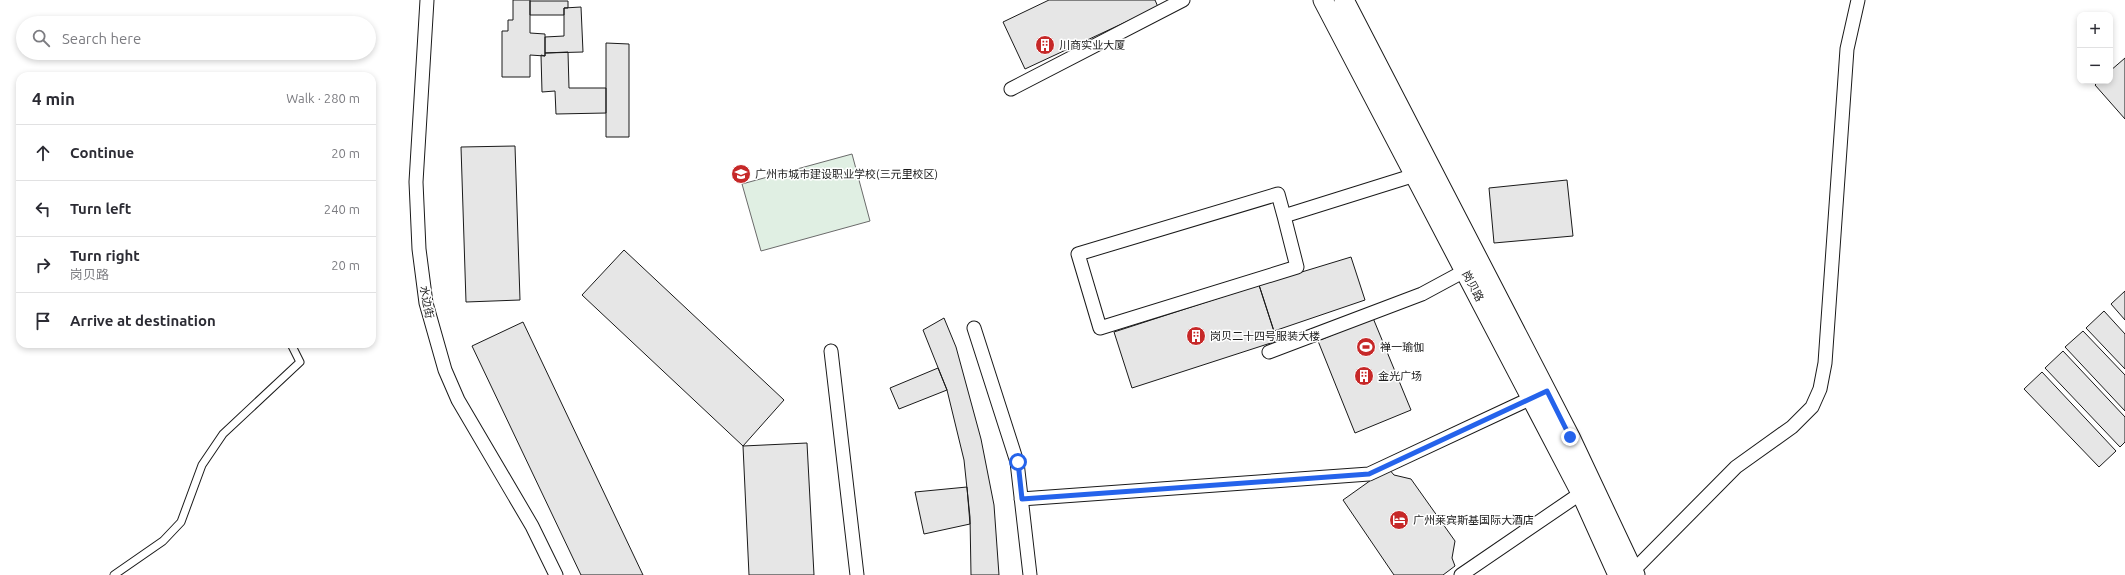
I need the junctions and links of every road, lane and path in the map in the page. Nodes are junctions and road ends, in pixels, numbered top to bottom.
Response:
1 (427, 0) edge
2 (1183, 0) edge
3 (1323, 0) edge
4 (1344, 0) edge
5 (1858, 0) edge
6 (1011, 88) dead end
7 (1415, 175) junction
8 (1284, 216) junction
9 (1473, 266) junction
10 (974, 328) dead end
11 (293, 348) edge
12 (831, 351) dead end
13 (1269, 352) dead end
14 (1539, 394) junction
15 (1587, 489) junction
16 (1022, 499) junction
17 (1629, 574) edge
18 (114, 575) edge
19 (556, 575) edge
20 (858, 575) edge
21 (1030, 575) edge
22 (1461, 575) edge

1 - 19 street, 水边街
2 - 6 street
3 - 7 main road, 岗贝路
4 - 9 main road, 岗贝路
5 - 17 street
7 - 8 street
7 - 9 main road, 岗贝路
8 - 8 street
9 - 13 street
9 - 14 main road, 岗贝路
10 - 16 street
11 - 18 lane
12 - 20 street
14 - 15 main road, 岗贝路
14 - 16 street
15 - 17 main road, 岗贝路
15 - 22 street
16 - 21 street

